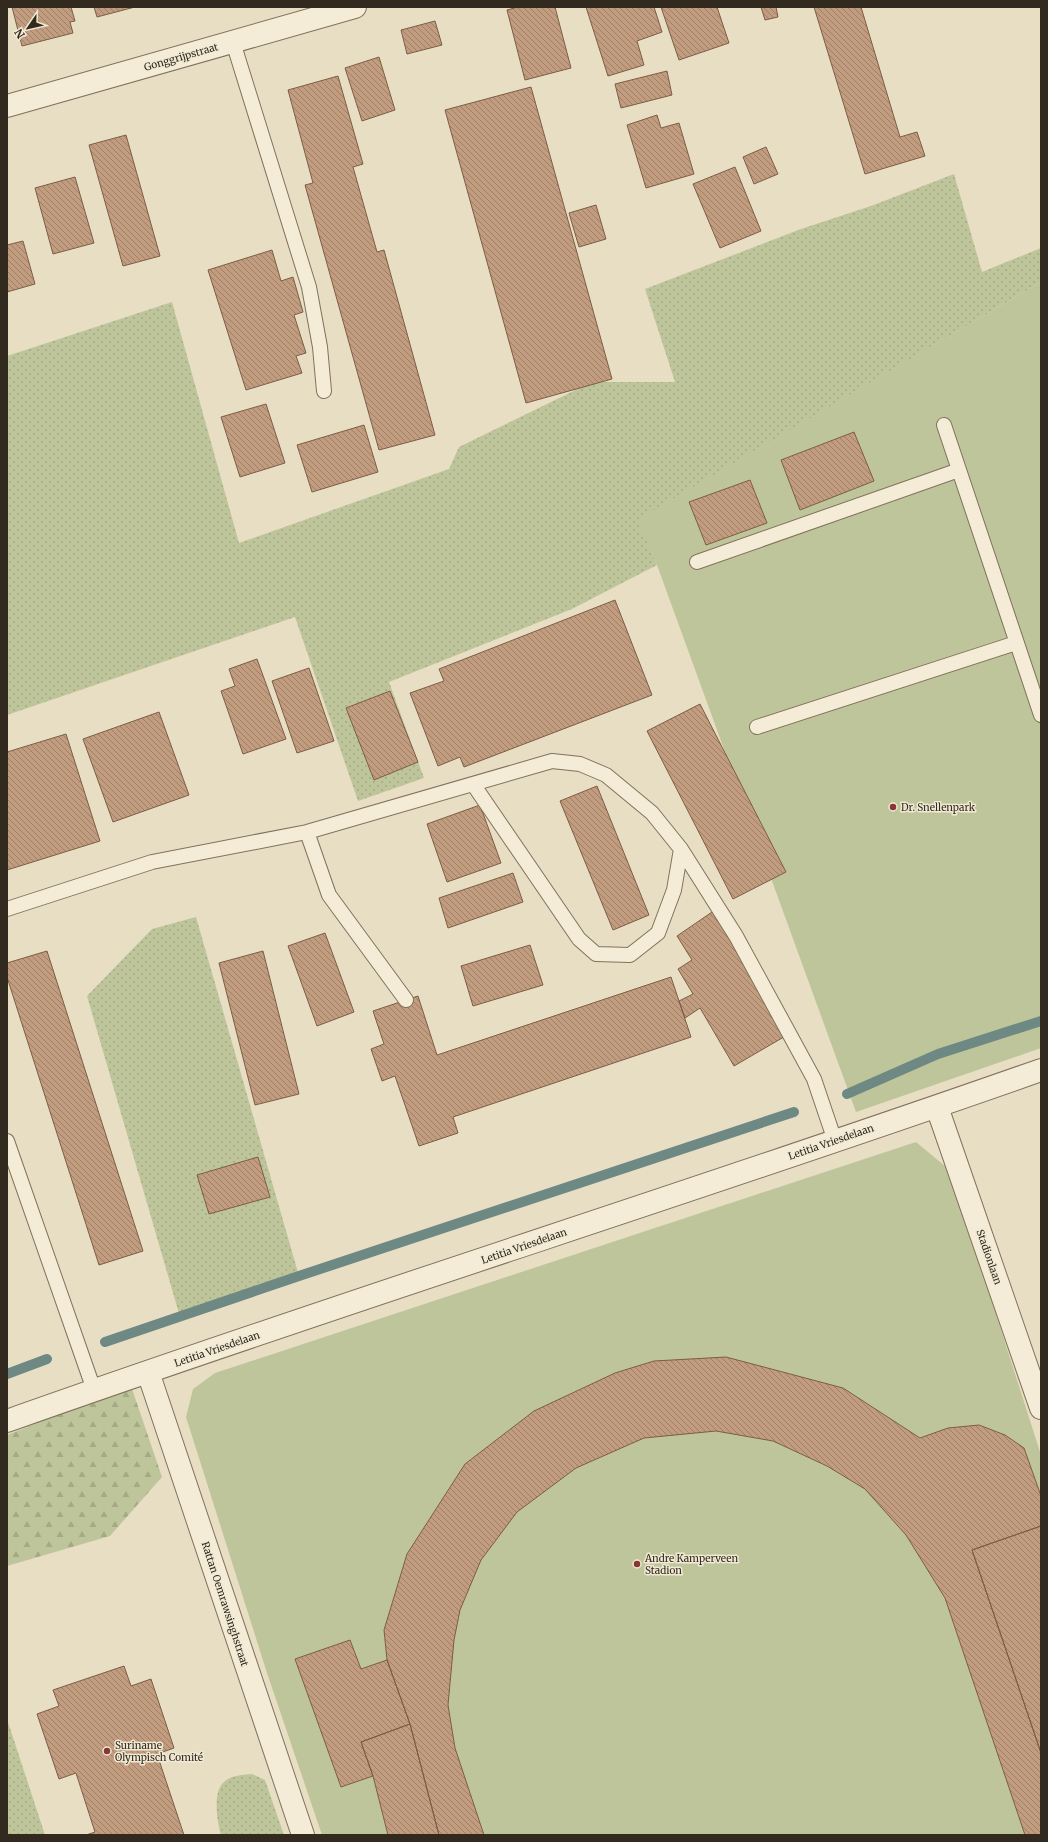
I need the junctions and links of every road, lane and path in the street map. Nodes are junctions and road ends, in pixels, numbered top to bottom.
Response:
1 (355, 7) edge
2 (233, 42) junction
3 (7, 106) edge
4 (324, 391) dead end
5 (944, 425) dead end
6 (959, 470) junction
7 (697, 562) dead end
8 (1016, 643) junction
9 (1041, 715) edge
10 (757, 727) dead end
11 (473, 784) junction
12 (307, 832) junction
13 (681, 849) junction
14 (7, 908) edge
15 (406, 1000) dead end
16 (1041, 1070) edge
17 (937, 1106) junction
18 (7, 1141) edge
19 (835, 1141) junction
20 (148, 1372) junction
21 (94, 1390) junction
22 (1041, 1408) edge
23 (7, 1421) edge
24 (303, 1835) edge

1 - 2 street, Gonggrijpstraat
2 - 3 street, Gonggrijpstraat
2 - 4 lane
5 - 6 lane
6 - 7 lane
6 - 8 lane
8 - 9 lane
8 - 10 lane
11 - 12 lane
11 - 13 lane
11 - 13 lane
12 - 14 lane
12 - 15 lane
13 - 19 lane
16 - 17 street, Letitia Vriesdelaan
17 - 19 street, Letitia Vriesdelaan
17 - 22 street, Stadionlaan
18 - 21 lane
19 - 20 street, Letitia Vriesdelaan
20 - 21 street, Letitia Vriesdelaan
20 - 24 street, Rattan Oemrawsinghstraat
21 - 23 street, Letitia Vriesdelaan

